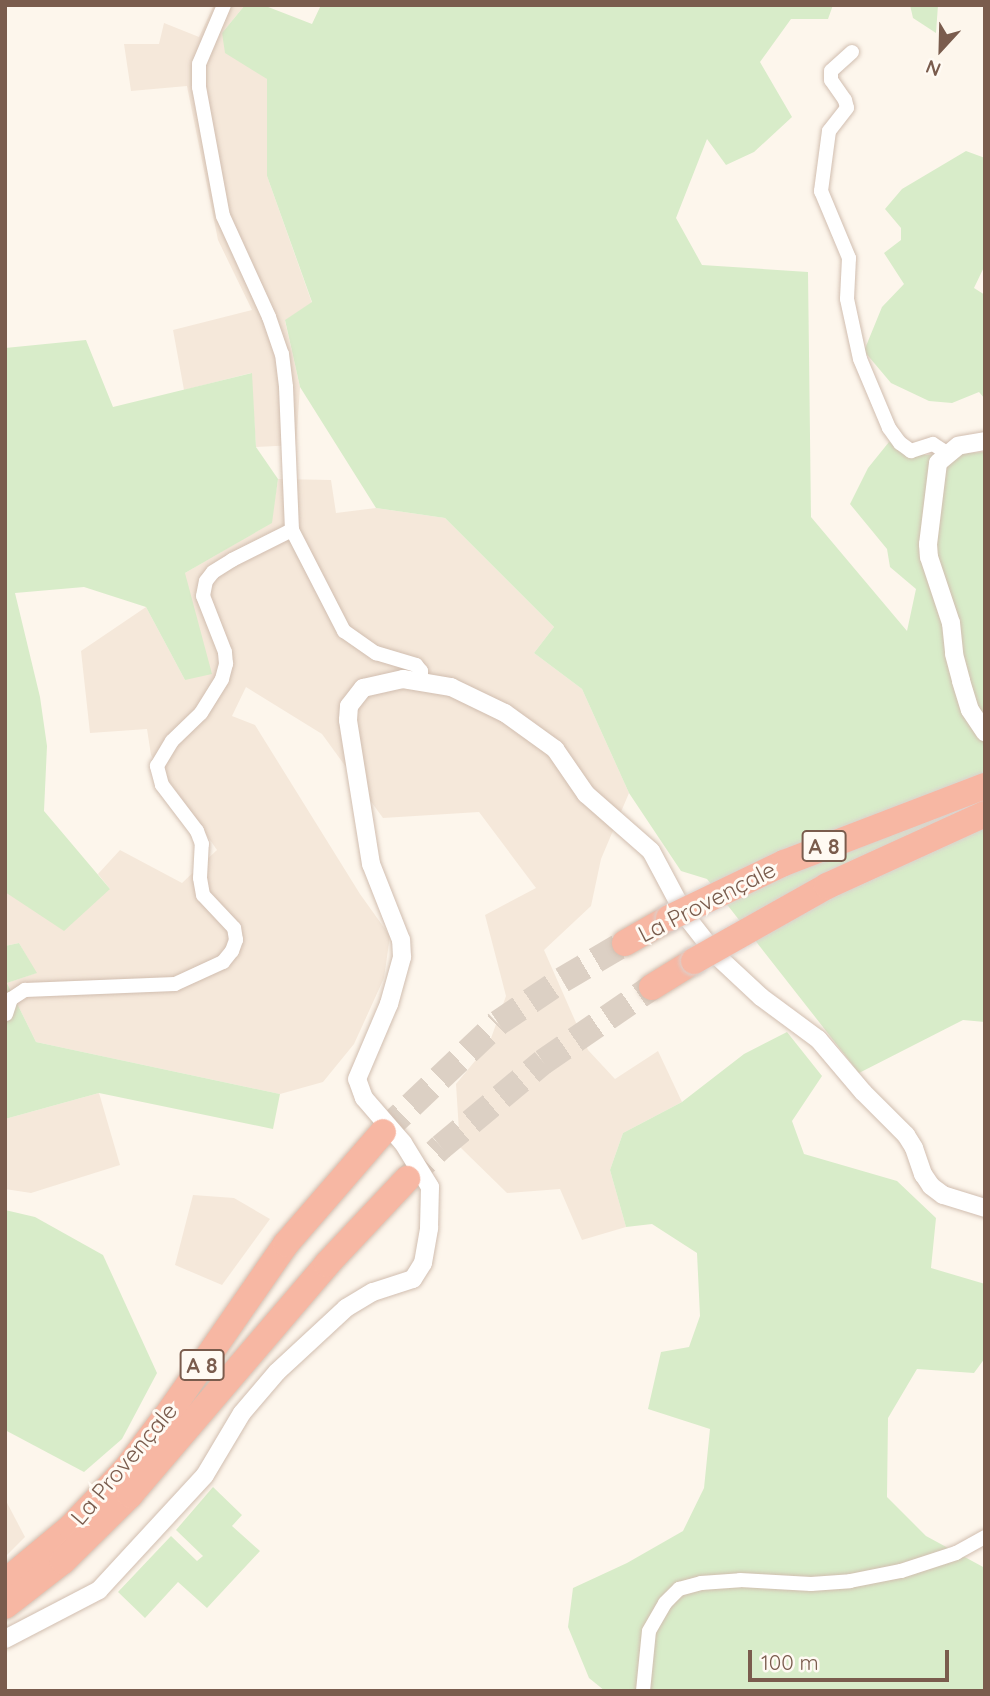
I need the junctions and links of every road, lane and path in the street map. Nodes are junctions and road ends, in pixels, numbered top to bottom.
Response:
1 (224, 5) edge
2 (852, 52) dead end
3 (985, 441) edge
4 (947, 453) junction
5 (292, 530) junction
6 (421, 680) junction
7 (985, 732) edge
8 (985, 786) edge
9 (985, 814) edge
10 (625, 943) tunnel mouth
11 (652, 987) tunnel mouth
12 (6, 1014) edge
13 (383, 1132) tunnel mouth
14 (407, 1179) tunnel mouth
15 (985, 1208) edge
16 (985, 1537) edge
17 (5, 1583) edge
18 (5, 1606) edge
19 (5, 1639) edge
20 (643, 1691) edge

1 - 5 street
2 - 4 street
3 - 4 street
4 - 7 street
5 - 6 street
5 - 12 street
6 - 15 street
6 - 19 street
8 - 10 highway, La Provençale / A 8, bridge
9 - 11 highway, La Provençale / A 8, bridge
13 - 17 highway, La Provençale / A 8
14 - 18 highway, La Provençale / A 8
16 - 20 street

